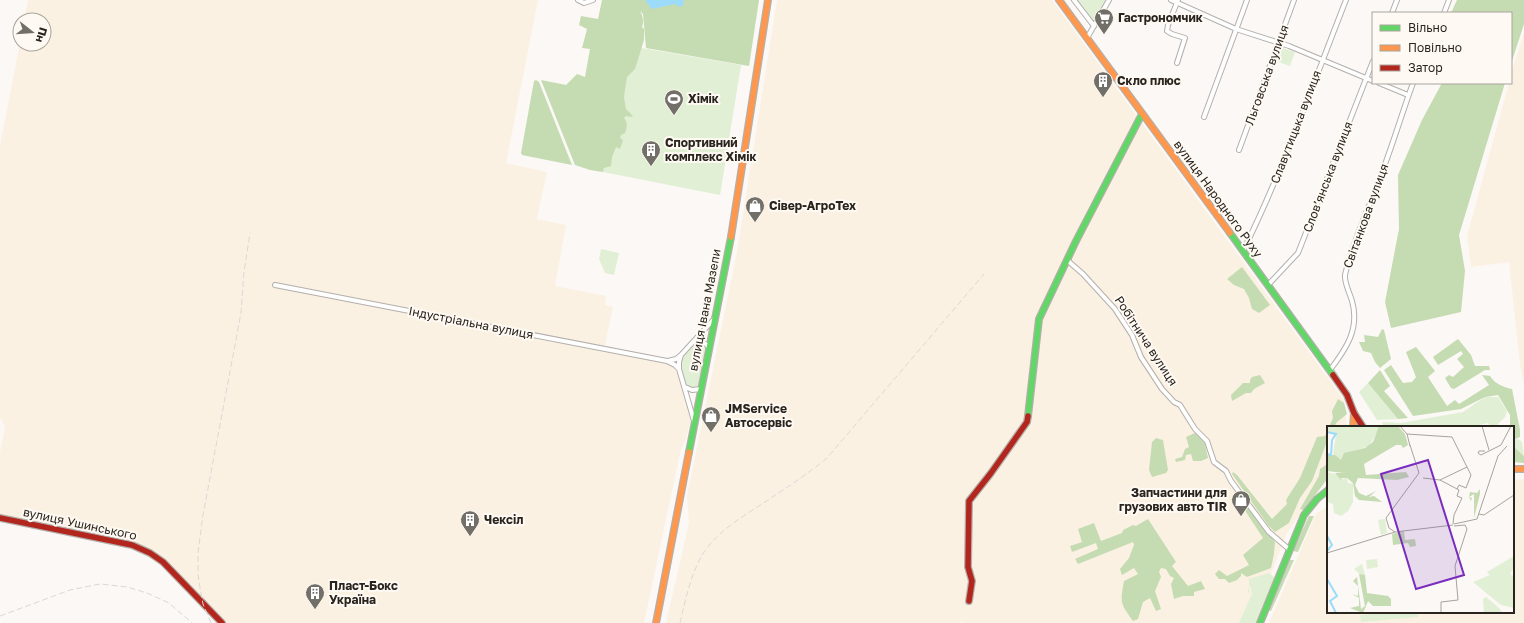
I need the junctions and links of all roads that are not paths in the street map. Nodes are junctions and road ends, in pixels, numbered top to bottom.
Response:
1 (578, 0) edge
2 (594, 0) edge
3 (768, 0) edge
4 (1059, 0) edge
5 (1074, 0) edge
6 (1109, 0) edge
7 (1171, 0) edge
8 (1247, 0) edge
9 (1294, 0) edge
10 (1346, 0) edge
11 (1397, 0) edge
12 (1449, 0) edge
13 (1177, 1) edge
14 (1392, 12) edge
15 (1444, 12) edge
16 (1094, 26) junction
17 (1236, 29) junction
18 (1087, 38) junction
19 (1278, 43) junction
20 (1322, 60) junction
21 (1177, 63) dead end
22 (1372, 63) edge
23 (1366, 78) junction
24 (1372, 81) edge
25 (1381, 84) edge
26 (1413, 84) edge
27 (1408, 95) junction
28 (1142, 114) junction
29 (1204, 117) dead end
30 (1239, 150) dead end
31 (1243, 251) junction
32 (1067, 260) junction
33 (274, 285) dead end
34 (1268, 285) junction
35 (715, 318) junction
36 (691, 343) junction
37 (709, 347) junction
38 (681, 355) junction
39 (667, 361) junction
40 (679, 369) junction
41 (1330, 370) junction
42 (685, 387) junction
43 (701, 389) junction
44 (1354, 413) junction
45 (694, 422) junction
46 (1353, 426) edge
47 (1362, 426) edge
48 (1327, 490) edge
49 (0, 518) edge
50 (1290, 550) junction
51 (969, 601) dead end
52 (222, 623) edge
53 (656, 623) edge
54 (1260, 623) edge

1 - 2 street
3 - 35 main road, вулиця Івана Мазепи
4 - 18 main road, вулиця Народного Руху
5 - 16 street
6 - 16 street
7 - 13 street
8 - 17 street
9 - 19 street, Льговська вулиця
10 - 20 street, Славутицька вулиця
11 - 14 street
12 - 15 street
13 - 17 street
13 - 21 street
16 - 18 street
17 - 19 street
17 - 29 street
18 - 28 main road, вулиця Народного Руху
19 - 20 street
19 - 30 street, Льговська вулиця
20 - 23 street
20 - 31 street, Славутицька вулиця
22 - 23 street, Словʼянська вулиця
23 - 24 street
23 - 34 street, Словʼянська вулиця
25 - 27 street
26 - 27 street, Світанкова вулиця
27 - 41 street, Світанкова вулиця
28 - 31 main road, вулиця Народного Руху
28 - 32 main road
31 - 34 main road, вулиця Народного Руху
32 - 50 street, Робітнича вулиця
32 - 51 main road
33 - 39 street, Індустріальна вулиця
34 - 41 main road, вулиця Народного Руху
35 - 36 street
35 - 37 main road, вулиця Івана Мазепи
36 - 37 street
36 - 38 street
37 - 43 main road, вулиця Івана Мазепи
38 - 39 street
38 - 40 street
39 - 40 street, Індустріальна вулиця
40 - 42 street
41 - 44 main road, вулиця Народного Руху
42 - 43 street
42 - 45 street
43 - 45 main road, вулиця Івана Мазепи
44 - 46 main road
44 - 47 main road
45 - 53 main road, вулиця Івана Мазепи
48 - 50 main road
49 - 52 main road, вулиця Ушинського
50 - 54 main road

